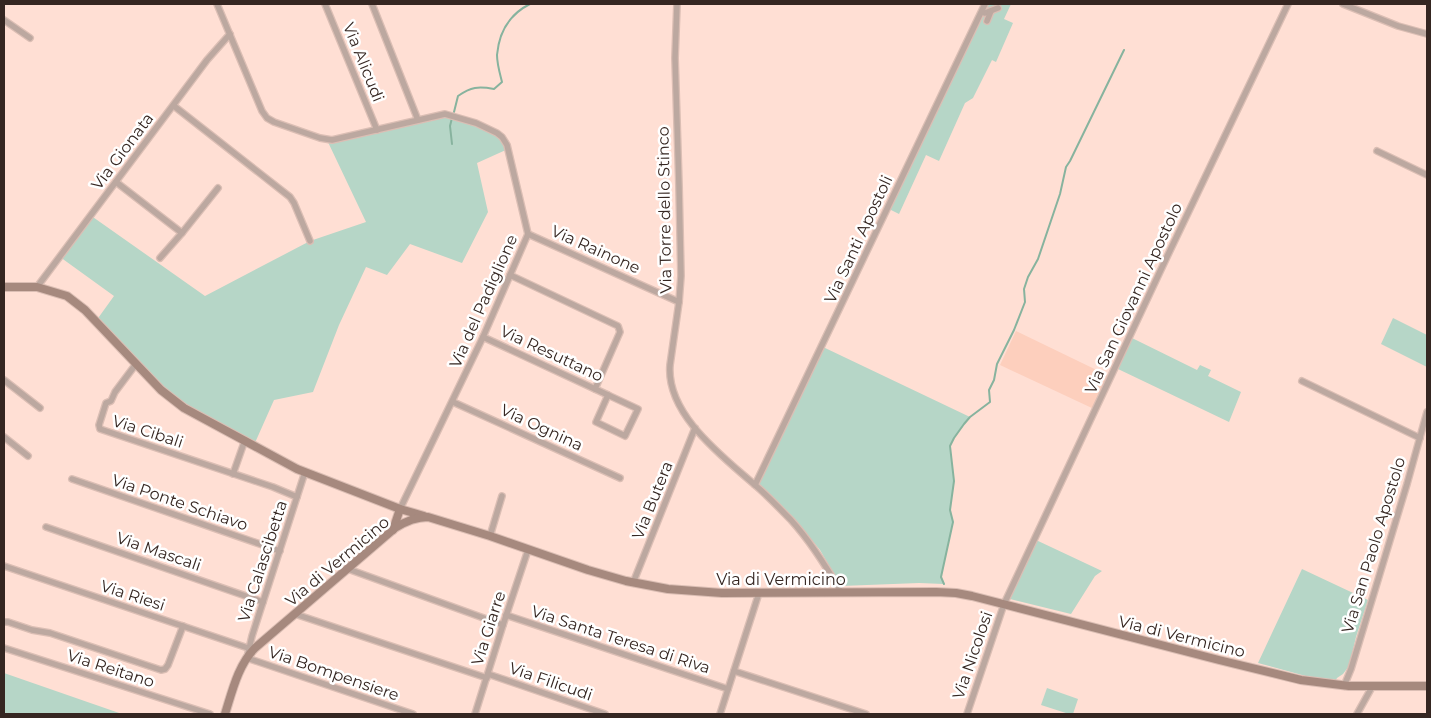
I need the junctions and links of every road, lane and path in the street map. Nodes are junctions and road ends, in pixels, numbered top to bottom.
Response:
1 (217, 4) edge
2 (325, 4) edge
3 (372, 4) edge
4 (677, 4) edge
5 (985, 4) edge
6 (1288, 4) edge
7 (1343, 4) edge
8 (998, 8) dead end
9 (991, 11) junction
10 (985, 13) dead end
11 (4, 20) edge
12 (987, 21) dead end
13 (230, 34) junction
14 (1427, 34) edge
15 (30, 38) dead end
16 (174, 106) junction
17 (418, 120) junction
18 (377, 130) junction
19 (1377, 150) dead end
20 (1427, 175) edge
21 (116, 182) junction
22 (218, 188) dead end
23 (182, 233) junction
24 (528, 234) junction
25 (310, 241) dead end
26 (160, 258) dead end
27 (510, 275) junction
28 (4, 286) edge
29 (37, 287) junction
30 (679, 302) junction
31 (483, 337) junction
32 (136, 364) junction
33 (4, 380) edge
34 (1302, 381) dead end
35 (595, 389) junction
36 (608, 395) junction
37 (453, 402) junction
38 (40, 408) dead end
39 (1427, 412) edge
40 (696, 428) junction
41 (4, 438) edge
42 (1420, 438) junction
43 (244, 440) junction
44 (28, 456) dead end
45 (305, 472) junction
46 (232, 474) junction
47 (620, 478) dead end
48 (72, 479) dead end
49 (755, 485) junction
50 (502, 496) dead end
51 (297, 497) junction
52 (400, 509) junction
53 (428, 517) junction
54 (408, 521) junction
55 (46, 527) dead end
56 (393, 530) junction
57 (490, 536) junction
58 (528, 550) junction
59 (280, 551) junction
60 (4, 566) edge
61 (348, 570) junction
62 (633, 583) junction
63 (841, 592) junction
64 (759, 593) junction
65 (263, 602) junction
66 (1004, 604) junction
67 (295, 614) junction
68 (506, 615) junction
69 (4, 622) edge
70 (502, 625) junction
71 (183, 626) junction
72 (4, 648) edge
73 (251, 649) junction
74 (247, 658) junction
75 (734, 671) junction
76 (487, 676) junction
77 (1344, 686) junction
78 (1427, 686) edge
79 (1372, 687) junction
80 (728, 689) junction
81 (228, 713) edge
82 (210, 714) edge
83 (413, 714) edge
84 (475, 714) edge
85 (605, 714) edge
86 (720, 714) edge
87 (866, 714) edge
88 (967, 714) edge
89 (1357, 714) edge

1 - 13 street, Via del Padiglione
2 - 18 street, Via Alicudi
3 - 17 street
4 - 30 street, Via Torre dello Stinco
5 - 49 street, Via Santi Apostoli
6 - 66 street, Via San Giovanni Apostolo
7 - 14 street
8 - 9 street
9 - 10 street
9 - 12 street
11 - 15 street
13 - 16 street, Via Gionata
13 - 18 street, Via del Padiglione
16 - 21 street, Via Gionata
16 - 25 street
17 - 18 street, Via del Padiglione
17 - 24 street, Via del Padiglione
19 - 20 street
21 - 23 street
21 - 29 street, Via Gionata
22 - 23 street
23 - 26 street
24 - 27 street, Via del Padiglione
24 - 30 street, Via Rainone
27 - 31 street, Via del Padiglione
27 - 35 street
28 - 29 main road
29 - 32 main road
30 - 40 street, Via Torre dello Stinco
31 - 35 street, Via Resuttano
31 - 37 street, Via del Padiglione
32 - 43 main road
32 - 46 street, Via Cibali
33 - 38 street
34 - 42 street
35 - 36 street, Via Resuttano
36 - 36 street, Via Resuttano
37 - 47 street, Via Ognina
37 - 52 street, Via del Padiglione
39 - 42 street, Via San Paolo Apostolo
40 - 49 street, Via Torre dello Stinco
40 - 62 street, Via Butera
41 - 44 street
42 - 77 street, Via San Paolo Apostolo
43 - 45 main road
43 - 46 street
45 - 51 street, Via Calascibetta
45 - 52 main road
46 - 51 street, Via Cibali
48 - 59 street, Via Ponte Schiavo
49 - 63 street, Via Torre dello Stinco
50 - 57 street
51 - 59 street, Via Calascibetta
52 - 53 main road
52 - 54 main road
52 - 56 main road
53 - 54 main road, Via di Vermicino
53 - 57 main road, Via di Vermicino
54 - 56 main road, Via di Vermicino
55 - 65 street, Via Mascali
56 - 61 main road, Via di Vermicino
57 - 58 main road, Via di Vermicino
58 - 62 main road, Via di Vermicino
58 - 68 street, Via Giarre
59 - 65 street, Via Calascibetta
60 - 71 street, Via Riesi
61 - 67 main road, Via di Vermicino
61 - 70 street
62 - 64 main road, Via di Vermicino
63 - 64 main road, Via di Vermicino
63 - 66 main road, Via di Vermicino
64 - 75 street
65 - 73 street, Via Calascibetta
66 - 77 main road, Via di Vermicino
66 - 88 street, Via Nicolosi
67 - 73 main road, Via di Vermicino
67 - 76 street, Via Filicudi
68 - 70 street, Via Giarre
68 - 80 street, Via Santa Teresa di Riva
69 - 71 street
70 - 76 street, Via Giarre
71 - 73 street, Via Riesi
72 - 82 street, Via Reitano
73 - 74 main road, Via di Vermicino
74 - 81 main road, Via di Vermicino
74 - 83 street, Via Bompensiere
75 - 80 street
75 - 87 street
76 - 84 street, Via Giarre
76 - 85 street, Via Filicudi
77 - 79 main road, Via di Vermicino
78 - 79 main road, Via di Vermicino
79 - 89 street
80 - 86 street

